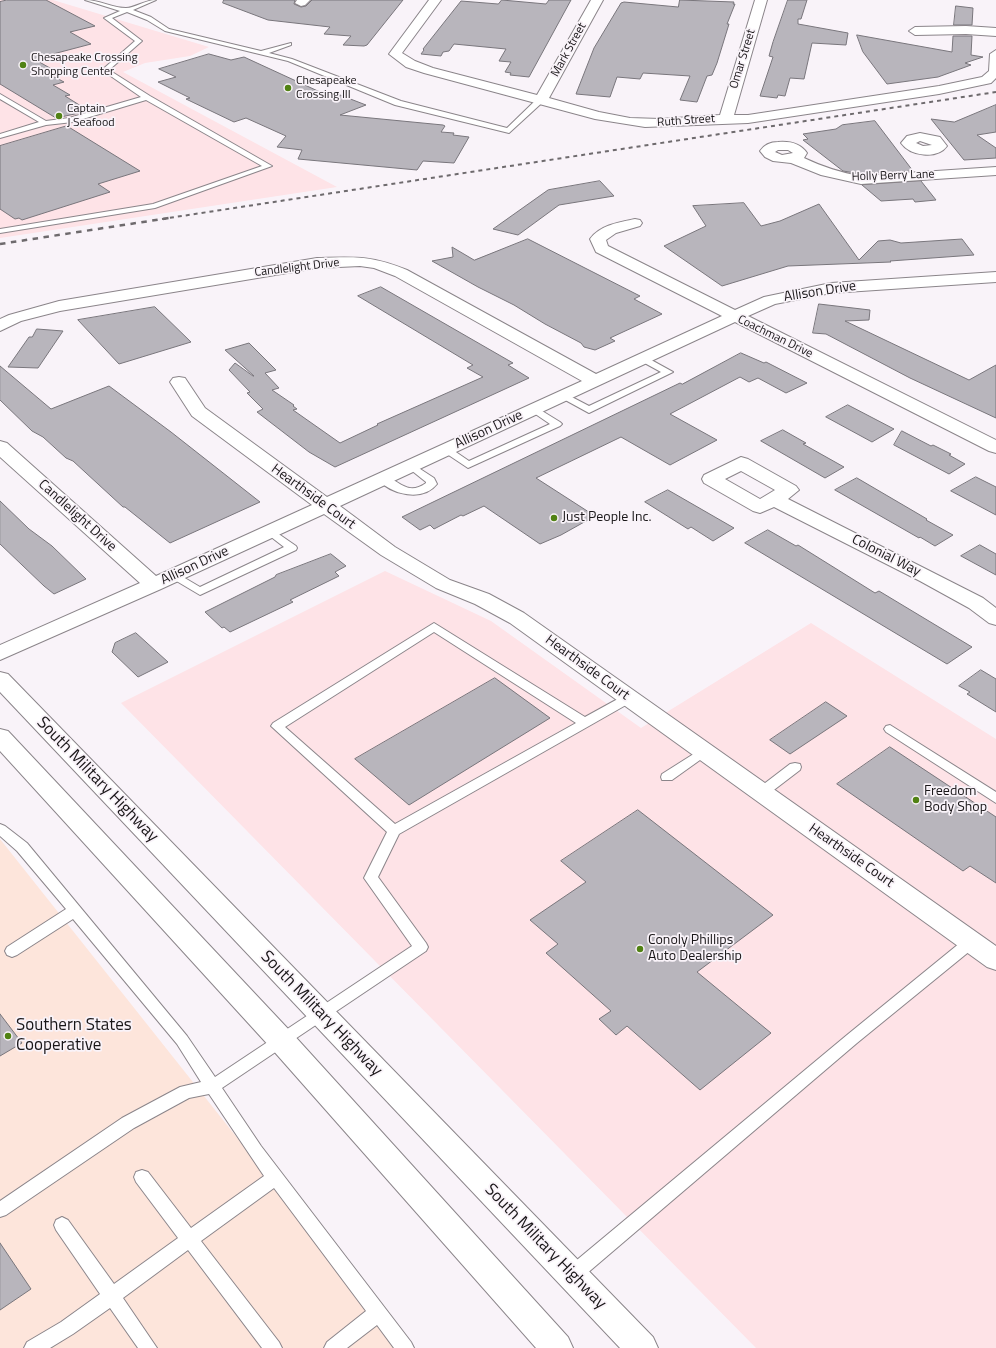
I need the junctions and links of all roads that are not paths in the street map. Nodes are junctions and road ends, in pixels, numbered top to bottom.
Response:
1 (88, 0) edge
2 (153, 0) edge
3 (435, 0) edge
4 (597, 0) edge
5 (761, 0) edge
6 (125, 10) junction
7 (915, 31) dead end
8 (996, 32) edge
9 (289, 44) dead end
10 (261, 53) junction
11 (996, 54) edge
12 (0, 96) edge
13 (147, 98) junction
14 (542, 100) junction
15 (726, 118) junction
16 (45, 123) junction
17 (0, 136) edge
18 (930, 150) dead end
19 (794, 158) dead end
20 (996, 171) edge
21 (950, 174) junction
22 (635, 223) dead end
23 (0, 231) edge
24 (996, 277) edge
25 (735, 317) junction
26 (0, 326) edge
27 (644, 359) junction
28 (595, 381) junction
29 (178, 382) dead end
30 (563, 396) junction
31 (534, 409) junction
32 (0, 447) edge
33 (996, 447) edge
34 (446, 450) junction
35 (411, 466) junction
36 (383, 479) junction
37 (774, 499) dead end
38 (325, 506) junction
39 (270, 531) junction
40 (174, 576) junction
41 (154, 585) junction
42 (996, 618) edge
43 (0, 653) edge
44 (0, 679) edge
45 (629, 698) junction
46 (585, 723) junction
47 (890, 729) dead end
48 (0, 737) edge
49 (703, 752) junction
50 (795, 767) dead end
51 (667, 777) dead end
52 (761, 793) junction
53 (996, 798) edge
54 (0, 828) edge
55 (394, 831) junction
56 (74, 911) junction
57 (971, 942) junction
58 (12, 951) dead end
59 (996, 960) edge
60 (322, 1015) junction
61 (281, 1040) junction
62 (212, 1087) junction
63 (142, 1177) dead end
64 (276, 1177) junction
65 (0, 1210) edge
66 (62, 1225) dead end
67 (190, 1239) junction
68 (572, 1275) junction
69 (111, 1296) junction
70 (378, 1312) junction
71 (34, 1348) edge
72 (148, 1348) edge
73 (273, 1348) edge
74 (332, 1348) edge
75 (405, 1348) edge
76 (557, 1348) edge
77 (642, 1348) edge

1 - 6 lane
2 - 6 lane
3 - 14 street, Ruth Street
4 - 14 street, Mark Street
5 - 15 street, Omar Street
6 - 10 lane
6 - 13 lane
7 - 8 street
9 - 10 lane
10 - 14 lane
11 - 15 street, Ruth Street
12 - 16 lane
13 - 16 lane
13 - 23 lane
14 - 15 street, Ruth Street
16 - 17 lane
18 - 21 street
19 - 21 street, Holly Berry Lane
20 - 21 street, Holly Berry Lane
22 - 25 street, Coachman Drive
24 - 25 street, Allison Drive
25 - 27 street, Allison Drive
25 - 33 street, Coachman Drive
26 - 28 street, Candlelight Drive
27 - 28 street, Allison Drive
27 - 30 lane
28 - 30 street, Allison Drive
29 - 38 street, Hearthside Court
30 - 31 street, Allison Drive
31 - 34 street, Allison Drive
31 - 34 lane
32 - 41 street, Candlelight Drive
34 - 35 street, Allison Drive
35 - 36 street, Allison Drive
35 - 36 lane
36 - 38 street, Allison Drive
37 - 42 street, Colonial Way
38 - 39 street, Allison Drive
38 - 45 street, Hearthside Court
39 - 40 street, Allison Drive
39 - 40 lane
40 - 41 street, Allison Drive
41 - 43 street, Allison Drive
44 - 60 street, South Military Highway
45 - 46 lane
45 - 49 street, Hearthside Court
46 - 55 lane
46 - 55 lane
47 - 53 lane
48 - 61 street
49 - 51 lane
49 - 52 street, Hearthside Court
50 - 52 lane
52 - 57 street, Hearthside Court
54 - 56 lane
55 - 60 lane
56 - 58 lane
56 - 62 lane
57 - 59 street, Hearthside Court
57 - 68 lane
60 - 61 lane
60 - 68 street, South Military Highway
61 - 62 lane
61 - 76 street
62 - 64 lane
62 - 65 lane
63 - 67 lane
64 - 67 lane
64 - 70 lane
66 - 69 lane
67 - 69 lane
67 - 73 lane
68 - 77 street, South Military Highway
69 - 71 lane
69 - 72 lane
70 - 74 lane
70 - 75 lane

